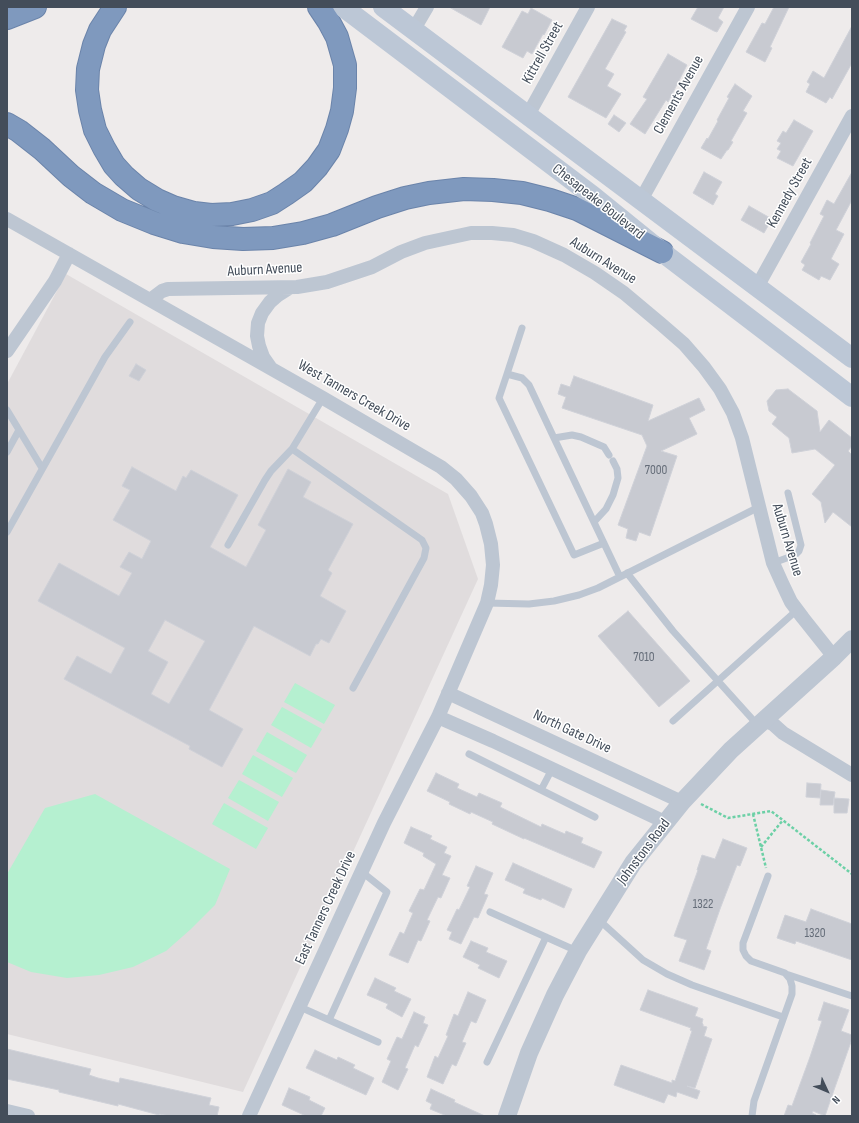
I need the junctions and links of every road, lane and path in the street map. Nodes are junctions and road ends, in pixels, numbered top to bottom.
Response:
1 (35, 7) edge
2 (115, 7) edge
3 (319, 7) edge
4 (343, 7) edge
5 (383, 7) edge
6 (426, 7) edge
7 (588, 7) edge
8 (748, 7) edge
9 (7, 18) edge
10 (414, 29) junction
11 (528, 115) junction
12 (852, 116) edge
13 (7, 124) edge
14 (641, 200) junction
15 (7, 219) edge
16 (662, 252) junction
17 (69, 254) junction
18 (757, 287) junction
19 (289, 288) junction
20 (150, 300) junction
21 (130, 322) dead end
22 (522, 328) dead end
23 (7, 351) edge
24 (852, 358) edge
25 (270, 368) junction
26 (507, 374) junction
27 (852, 397) edge
28 (323, 398) junction
29 (7, 410) edge
30 (19, 430) junction
31 (554, 438) junction
32 (292, 449) junction
33 (7, 452) edge
34 (42, 468) junction
35 (788, 493) dead end
36 (759, 507) junction
37 (594, 522) junction
38 (7, 532) edge
39 (604, 543) junction
40 (228, 545) dead end
41 (773, 563) junction
42 (627, 573) junction
43 (620, 577) junction
44 (487, 603) junction
45 (797, 610) junction
46 (852, 639) edge
47 (834, 657) junction
48 (718, 681) junction
49 (353, 688) dead end
50 (448, 693) junction
51 (438, 717) junction
52 (764, 720) junction
53 (674, 721) dead end
54 (469, 754) dead end
55 (552, 768) junction
56 (852, 775) edge
57 (541, 790) junction
58 (691, 803) junction
59 (752, 814) junction
60 (595, 817) dead end
61 (783, 820) junction
62 (665, 822) junction
63 (761, 847) junction
64 (362, 872) junction
65 (852, 874) edge
66 (768, 876) joint
67 (490, 912) dead end
68 (597, 918) junction
69 (546, 937) junction
70 (578, 951) junction
71 (786, 973) junction
72 (852, 996) edge
73 (300, 1007) junction
74 (783, 1017) junction
75 (329, 1020) junction
76 (378, 1042) dead end
77 (487, 1062) dead end
78 (7, 1111) edge
79 (28, 1116) edge
80 (249, 1116) edge
81 (507, 1116) edge
82 (752, 1116) edge

1 - 9 highway
2 - 3 highway
4 - 16 main road, Chesapeake Boulevard
5 - 10 main road, Chesapeake Boulevard
6 - 10 street
7 - 11 street, Kittrell Street
8 - 14 street, Clements Avenue
10 - 11 main road, Chesapeake Boulevard
11 - 14 main road, Chesapeake Boulevard
12 - 18 street, Kennedy Street
13 - 16 highway
14 - 18 main road, Chesapeake Boulevard
15 - 17 street, West Tanners Creek Drive
16 - 27 main road, Chesapeake Boulevard
17 - 20 street, West Tanners Creek Drive
17 - 23 street
18 - 24 main road, Chesapeake Boulevard
19 - 20 street, Auburn Avenue
19 - 25 street
19 - 36 street, Auburn Avenue
20 - 25 street, West Tanners Creek Drive
21 - 34 lane
22 - 26 lane
25 - 28 street, West Tanners Creek Drive
26 - 31 lane
26 - 39 lane
28 - 32 lane
28 - 44 street, West Tanners Creek Drive
29 - 30 lane
30 - 33 lane
30 - 34 lane
31 - 37 lane
31 - 37 lane
32 - 40 lane
32 - 49 lane
34 - 38 lane
35 - 41 lane
36 - 41 street, Auburn Avenue
36 - 42 lane
37 - 39 lane
39 - 43 lane
41 - 45 street, Auburn Avenue
42 - 43 lane
42 - 48 lane
43 - 44 lane
44 - 50 street, West Tanners Creek Drive
45 - 47 street, Auburn Avenue
45 - 48 lane
46 - 47 street, Johnstons Road
47 - 52 street, Johnstons Road
48 - 52 lane
48 - 53 lane
50 - 51 street, West Tanners Creek Drive
50 - 58 street, North Gate Drive
51 - 55 street
51 - 64 street, East Tanners Creek Drive
52 - 56 street
52 - 58 street, Johnstons Road
54 - 57 lane
55 - 57 lane
55 - 62 street
57 - 60 lane
58 - 59 path
58 - 62 street, Johnstons Road
59 - 61 path
59 - 63 path
61 - 63 path
61 - 65 path
62 - 68 street, Johnstons Road
63 - 66 path
64 - 73 street, East Tanners Creek Drive
64 - 75 lane
66 - 71 lane
67 - 69 lane
68 - 70 street, Johnstons Road
68 - 74 lane
69 - 70 lane
69 - 77 lane
70 - 81 street, Johnstons Road
71 - 72 lane
71 - 74 lane
73 - 75 lane
73 - 80 street, East Tanners Creek Drive
74 - 82 lane
75 - 76 lane
78 - 79 street

